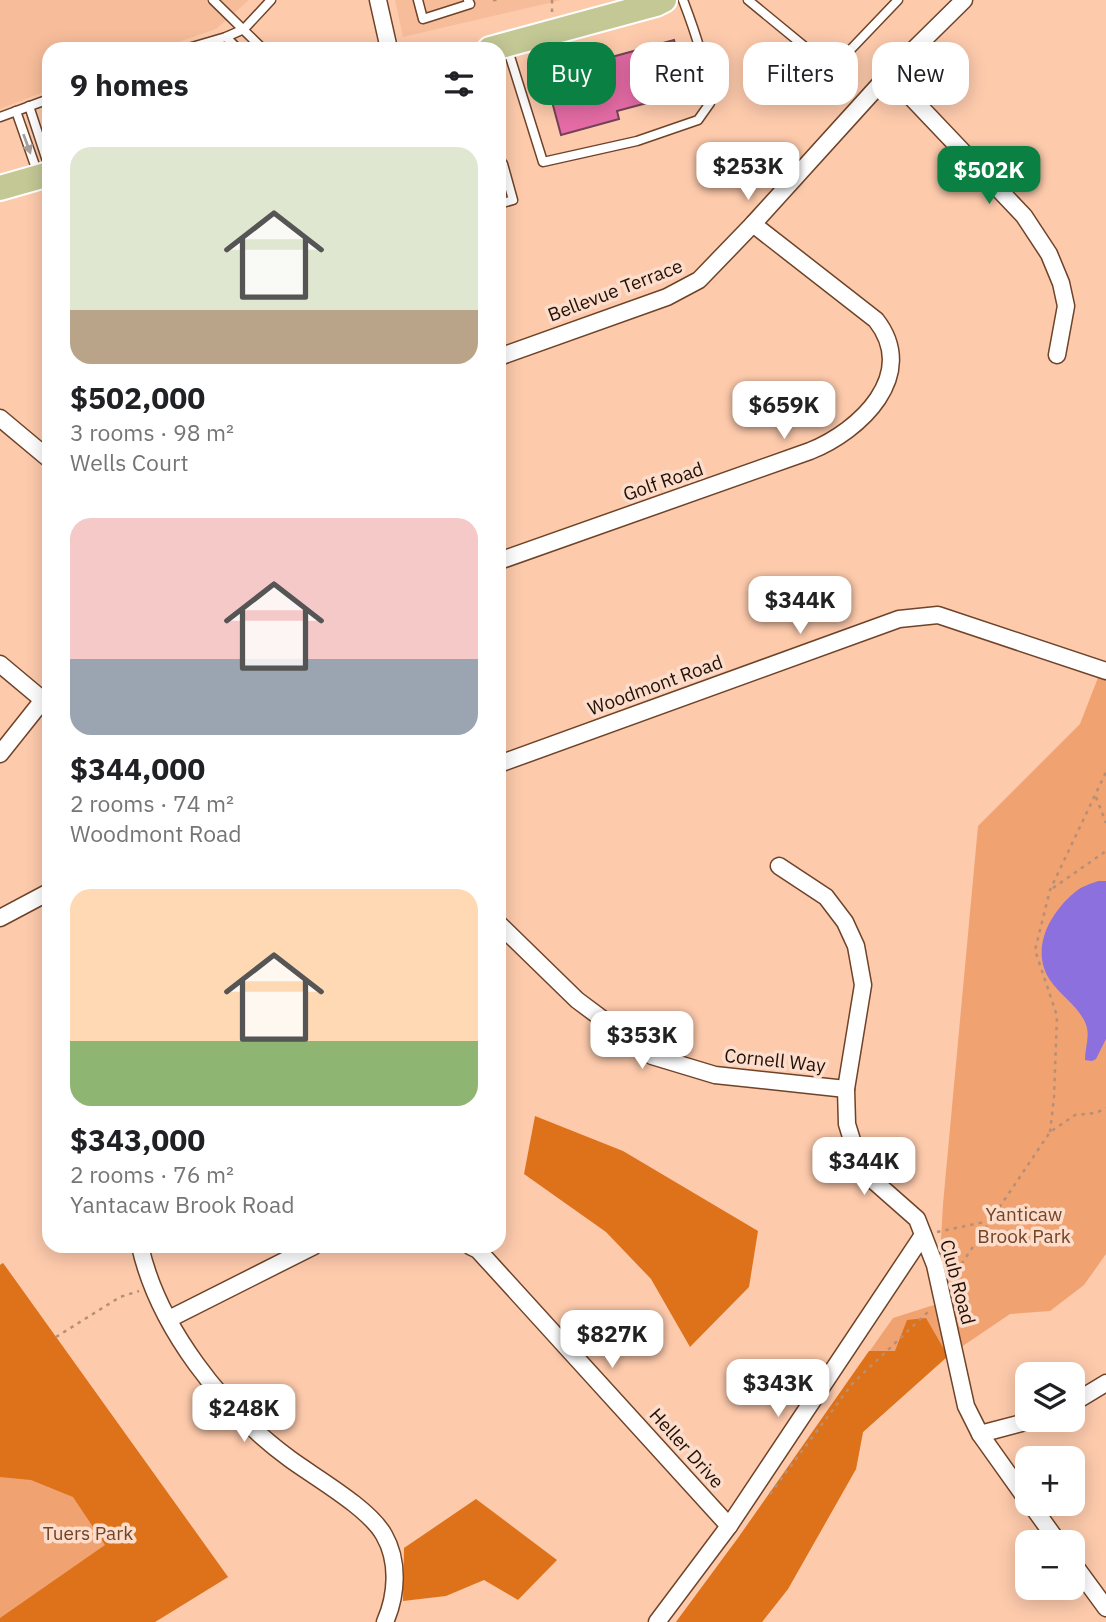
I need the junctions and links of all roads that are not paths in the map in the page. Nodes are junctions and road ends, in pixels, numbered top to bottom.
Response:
1 (213, 0) edge
2 (271, 0) edge
3 (378, 0) edge
4 (418, 0) edge
5 (468, 0) edge
6 (664, 0) edge
7 (683, 0) edge
8 (748, 0) edge
9 (898, 0) edge
10 (964, 0) edge
11 (244, 29) junction
12 (226, 37) junction
13 (209, 42) edge
14 (231, 42) edge
15 (257, 42) edge
16 (387, 42) edge
17 (921, 42) edge
18 (506, 45) edge
19 (506, 67) edge
20 (872, 93) edge
21 (42, 102) edge
22 (918, 105) edge
23 (29, 107) junction
24 (16, 111) junction
25 (0, 117) edge
26 (42, 157) edge
27 (42, 165) edge
28 (42, 174) edge
29 (506, 175) edge
30 (0, 188) edge
31 (506, 202) edge
32 (753, 224) junction
33 (506, 354) edge
34 (1057, 355) dead end
35 (0, 418) edge
36 (42, 453) edge
37 (506, 559) edge
38 (0, 663) edge
39 (1106, 671) edge
40 (42, 699) edge
41 (42, 707) edge
42 (0, 754) edge
43 (506, 761) edge
44 (779, 866) dead end
45 (42, 896) edge
46 (0, 918) edge
47 (506, 931) edge
48 (846, 1088) junction
49 (923, 1235) junction
50 (141, 1253) edge
51 (299, 1253) edge
52 (481, 1253) edge
53 (169, 1319) junction
54 (1106, 1383) edge
55 (1085, 1396) edge
56 (1015, 1425) edge
57 (980, 1434) junction
58 (1015, 1483) edge
59 (729, 1526) junction
60 (1085, 1575) edge
61 (1100, 1590) edge
62 (1106, 1608) edge
63 (385, 1622) edge
64 (657, 1622) edge

1 - 11 lane
2 - 11 lane
3 - 16 street
4 - 5 lane
6 - 18 main road
7 - 19 lane
8 - 9 lane
10 - 17 street, Bellevue Terrace
11 - 12 lane
11 - 15 lane
12 - 13 lane
12 - 14 lane
20 - 32 street, Bellevue Terrace
21 - 23 lane
22 - 34 street
23 - 24 lane
23 - 26 lane
24 - 25 lane
24 -> 27 lane
28 - 30 main road
29 - 31 lane
32 - 33 street, Bellevue Terrace
32 - 37 street, Golf Road
35 - 36 street
38 - 40 street
39 - 43 street, Woodmont Road
41 - 42 street
44 - 48 street, Club Road
45 - 46 street
47 - 48 street, Cornell Way
48 - 49 street, Club Road
49 - 57 street, Club Road
49 - 59 street
50 - 53 street
51 - 53 street
52 - 59 street, Heller Drive
53 - 63 street
54 - 55 street
56 - 57 street
57 - 58 street, Club Road
59 - 64 street
60 - 61 street
61 - 62 street

